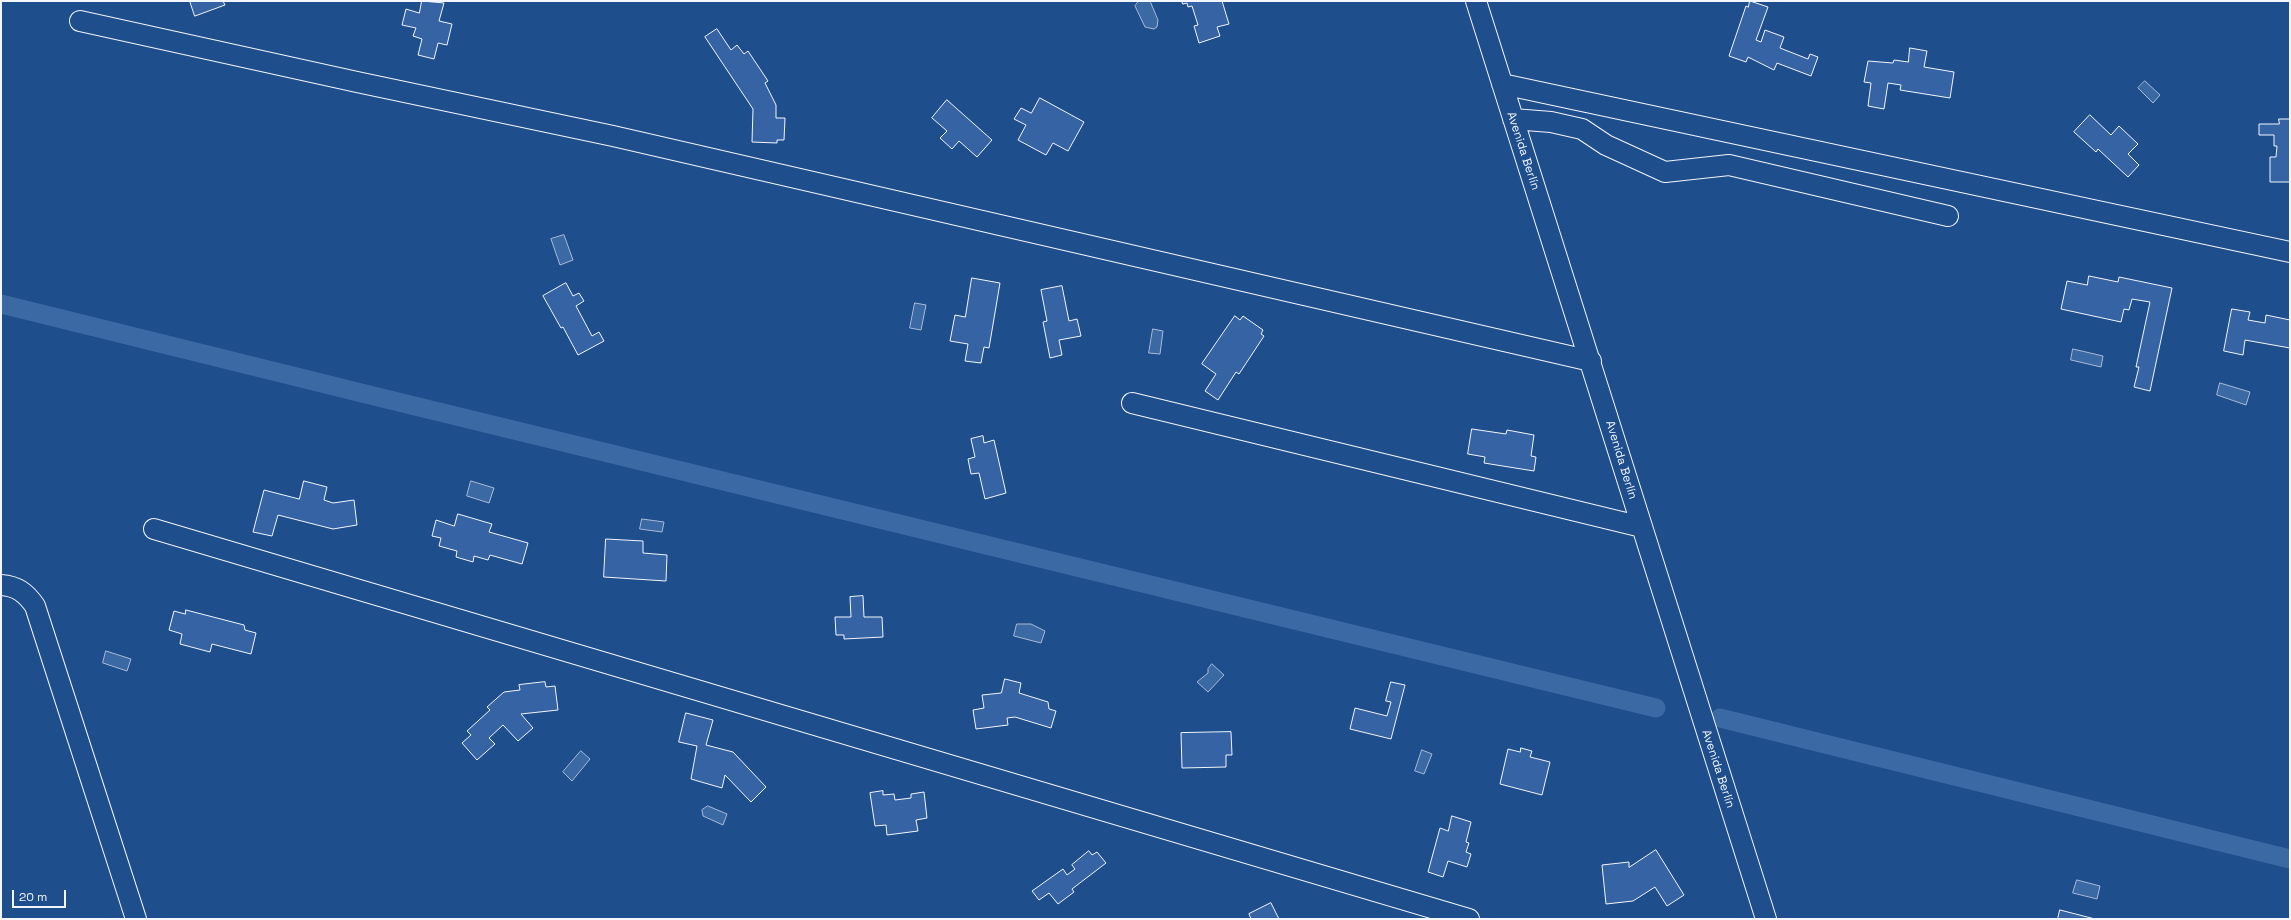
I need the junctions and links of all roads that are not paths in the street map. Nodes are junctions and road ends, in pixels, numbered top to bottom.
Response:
1 (1476, 1) edge
2 (80, 21) dead end
3 (1502, 84) junction
4 (1513, 119) junction
5 (1948, 216) dead end
6 (2290, 252) edge
7 (1591, 361) junction
8 (1132, 403) dead end
9 (1642, 527) junction
10 (154, 529) dead end
11 (1, 585) edge
12 (136, 919) edge
13 (1469, 919) edge
14 (1766, 919) edge

1 - 3 street, Avenida Berlín
2 - 7 street
3 - 4 street, Avenida Berlín
3 - 6 street
4 - 5 street
4 - 7 street, Avenida Berlín
7 - 9 street, Avenida Berlín
8 - 9 street
9 - 14 street, Avenida Berlín
10 - 13 street
11 - 12 street

